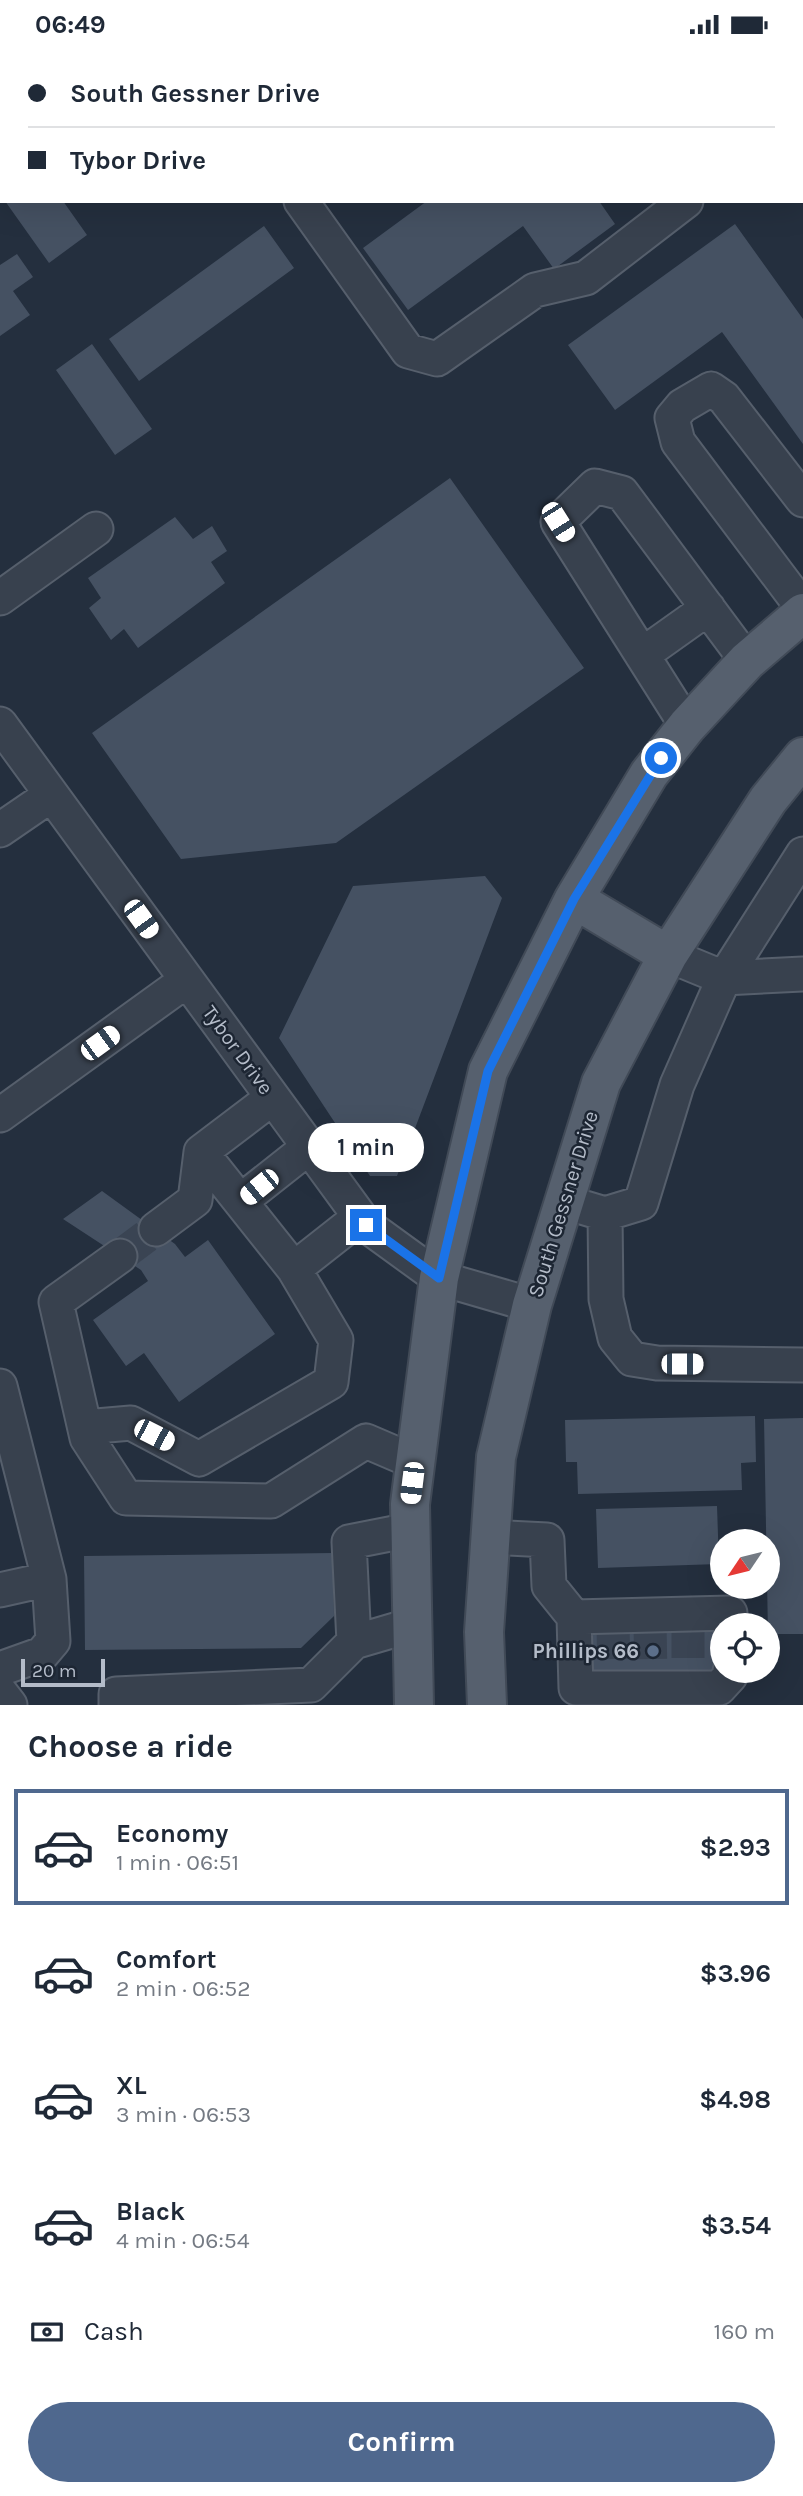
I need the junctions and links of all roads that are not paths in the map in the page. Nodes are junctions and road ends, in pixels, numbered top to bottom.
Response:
1 (302, 203) edge
2 (683, 203) edge
3 (803, 500) edge
4 (96, 530) dead end
5 (0, 598) edge
6 (708, 608) junction
7 (803, 611) edge
8 (642, 655) junction
9 (747, 661) junction
10 (0, 724) edge
11 (687, 726) junction
12 (803, 757) edge
13 (51, 795) junction
14 (0, 830) edge
15 (803, 854) edge
16 (574, 899) junction
17 (668, 955) junction
18 (803, 974) edge
19 (724, 978) junction
20 (187, 981) junction
21 (272, 1098) junction
22 (0, 1115) edge
23 (309, 1147) junction
24 (201, 1152) junction
25 (242, 1200) junction
26 (562, 1202) junction
27 (605, 1214) junction
28 (360, 1217) junction
29 (156, 1229) tunnel mouth
30 (120, 1256) tunnel mouth
31 (294, 1269) junction
32 (439, 1278) junction
33 (531, 1305) junction
34 (803, 1365) edge
35 (0, 1387) edge
36 (85, 1427) junction
37 (415, 1462) junction
38 (13, 1487) edge
39 (410, 1530) junction
40 (490, 1537) junction
41 (49, 1579) junction
42 (0, 1590) edge
43 (710, 1616) edge
44 (574, 1617) junction
45 (412, 1625) junction
46 (354, 1642) junction
47 (0, 1669) edge
48 (724, 1683) edge
49 (486, 1687) edge
50 (673, 1687) edge
51 (0, 1692) edge
52 (10, 1705) edge
53 (116, 1705) edge
54 (414, 1705) edge
55 (514, 1705) edge

1 - 2 street
3 - 7 street
4 - 5 street
6 - 8 street
6 - 8 street
6 - 9 street
7 - 9 main road
8 - 11 street
9 - 11 main road
10 - 13 street, Tybor Drive
11 - 16 main road
12 - 17 main road, South Gessner Drive
13 - 14 street
13 - 20 street, Tybor Drive
15 - 19 street
16 - 17 main road
16 - 32 main road
17 - 19 street
17 - 26 main road, South Gessner Drive
18 - 19 street
19 - 27 street
20 - 21 street, Tybor Drive
20 - 22 street
21 - 23 street, Tybor Drive
21 - 24 street
23 - 25 street
23 - 28 street, Tybor Drive
24 - 25 street
24 - 29 street
25 - 31 street
26 - 27 street
26 - 33 main road, South Gessner Drive
27 - 34 street
28 - 31 street
28 - 32 street, Tybor Drive
30 - 36 street
31 - 36 street
32 - 33 street, Tybor Drive
32 - 37 main road
33 - 40 main road, South Gessner Drive
35 - 38 street
36 - 37 street
37 - 39 main road
38 - 41 street
39 - 45 main road
39 - 46 street
40 - 44 street
40 - 49 main road, South Gessner Drive
41 - 42 street
41 - 47 street
43 - 44 street
44 - 50 street
45 - 46 street
45 - 54 main road
46 - 53 street
48 - 50 street
49 - 55 main road
51 - 52 street

